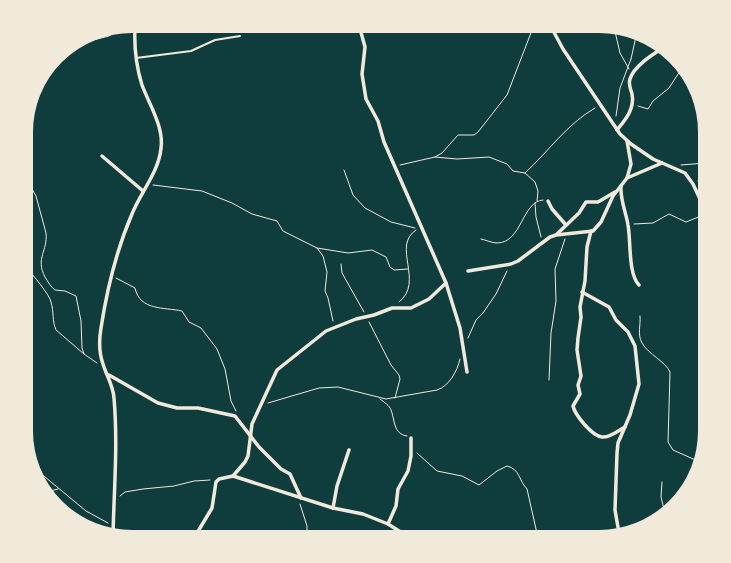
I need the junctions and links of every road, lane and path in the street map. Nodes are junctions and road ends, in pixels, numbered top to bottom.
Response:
1 (135, 32) edge
2 (361, 32) edge
3 (531, 32) edge
4 (554, 32) edge
5 (616, 33) edge
6 (112, 34) edge
7 (240, 36) dead end
8 (635, 39) edge
9 (92, 40) edge
10 (659, 51) edge
11 (136, 58) junction
12 (631, 59) junction
13 (628, 67) junction
14 (680, 73) edge
15 (631, 74) dead end
16 (632, 103) junction
17 (599, 105) junction
18 (613, 125) junction
19 (617, 130) junction
20 (627, 141) junction
21 (102, 156) dead end
22 (435, 157) junction
23 (663, 163) junction
24 (699, 163) edge
25 (396, 166) junction
26 (678, 169) junction
27 (344, 170) dead end
28 (525, 173) junction
29 (627, 178) junction
30 (147, 185) junction
31 (621, 185) junction
32 (32, 189) edge
33 (617, 190) junction
34 (143, 191) junction
35 (699, 197) edge
36 (537, 201) junction
37 (548, 202) joint
38 (535, 203) junction
39 (699, 217) edge
40 (628, 224) junction
41 (566, 226) junction
42 (417, 229) junction
43 (423, 229) junction
44 (591, 231) junction
45 (568, 233) junction
46 (556, 234) junction
47 (481, 239) dead end
48 (542, 244) junction
49 (318, 248) junction
50 (340, 264) dead end
51 (511, 264) junction
52 (408, 269) junction
53 (112, 270) junction
54 (468, 270) dead end
55 (32, 275) edge
56 (446, 283) junction
57 (639, 285) dead end
58 (582, 292) junction
59 (395, 308) junction
60 (640, 316) dead end
61 (367, 317) junction
62 (334, 328) junction
63 (463, 345) junction
64 (84, 354) junction
65 (462, 354) junction
66 (103, 365) junction
67 (467, 372) dead end
68 (109, 375) junction
69 (548, 380) dead end
70 (380, 398) junction
71 (395, 398) junction
72 (268, 404) dead end
73 (240, 421) junction
74 (625, 427) junction
75 (250, 435) junction
76 (410, 438) joint
77 (411, 447) junction
78 (349, 450) dead end
79 (695, 460) edge
80 (42, 474) edge
81 (233, 476) junction
82 (219, 479) junction
83 (662, 482) dead end
84 (59, 489) junction
85 (52, 491) edge
86 (299, 497) junction
87 (114, 502) junction
88 (663, 507) edge
89 (333, 508) junction
90 (388, 524) junction
91 (113, 526) junction
92 (113, 529) edge
93 (618, 529) edge
94 (198, 531) edge
95 (307, 531) edge
96 (399, 531) edge
97 (536, 531) edge

1 - 11 street
2 - 25 street
3 - 22 path
4 - 17 street
5 - 13 path
6 - 9 path
7 - 11 lane
8 - 12 path
10 - 16 street
11 - 30 street
12 - 13 path
12 - 15 path
13 - 18 path
14 - 16 path
16 - 19 street
17 - 18 street
17 - 28 path
18 - 19 street
19 - 20 street
20 - 23 street
20 - 29 street
21 - 34 street
22 - 25 path
22 - 28 path
23 - 26 street
23 - 29 street
24 - 26 path
25 - 43 street
26 - 35 street
27 - 42 path
28 - 36 path
29 - 31 street
30 - 34 street
30 - 49 path
31 - 33 street
31 - 40 street
32 - 64 path
33 - 41 street
33 - 44 street
34 - 53 street
36 - 37 path
36 - 38 path
37 - 41 street
38 - 47 path
38 - 48 path
39 - 40 path
40 - 57 street
41 - 46 street
42 - 43 path
42 - 52 path
43 - 56 street
44 - 45 street
44 - 58 street
45 - 46 street
45 - 69 path
46 - 48 street
48 - 51 street
49 - 52 path
49 - 62 path
50 - 61 path
51 - 54 street
51 - 63 path
52 - 59 path
53 - 66 street
53 - 73 path
55 - 64 path
56 - 59 street
56 - 63 street
58 - 74 street
58 - 74 street
59 - 61 street
60 - 79 path
61 - 62 street
61 - 71 path
62 - 75 street
63 - 65 street
64 - 66 path
65 - 67 street
65 - 71 path
66 - 68 street
68 - 73 street
68 - 87 street
70 - 71 path
70 - 72 path
70 - 76 path
73 - 75 street
74 - 93 street
75 - 81 street
75 - 86 street
76 - 77 street
77 - 90 street
77 - 97 path
78 - 89 street
80 - 84 path
81 - 82 street
81 - 86 street
82 - 87 path
82 - 94 street
83 - 88 path
84 - 85 path
84 - 91 path
86 - 89 street
86 - 95 path
87 - 91 street
89 - 90 street
90 - 96 street
91 - 92 street

